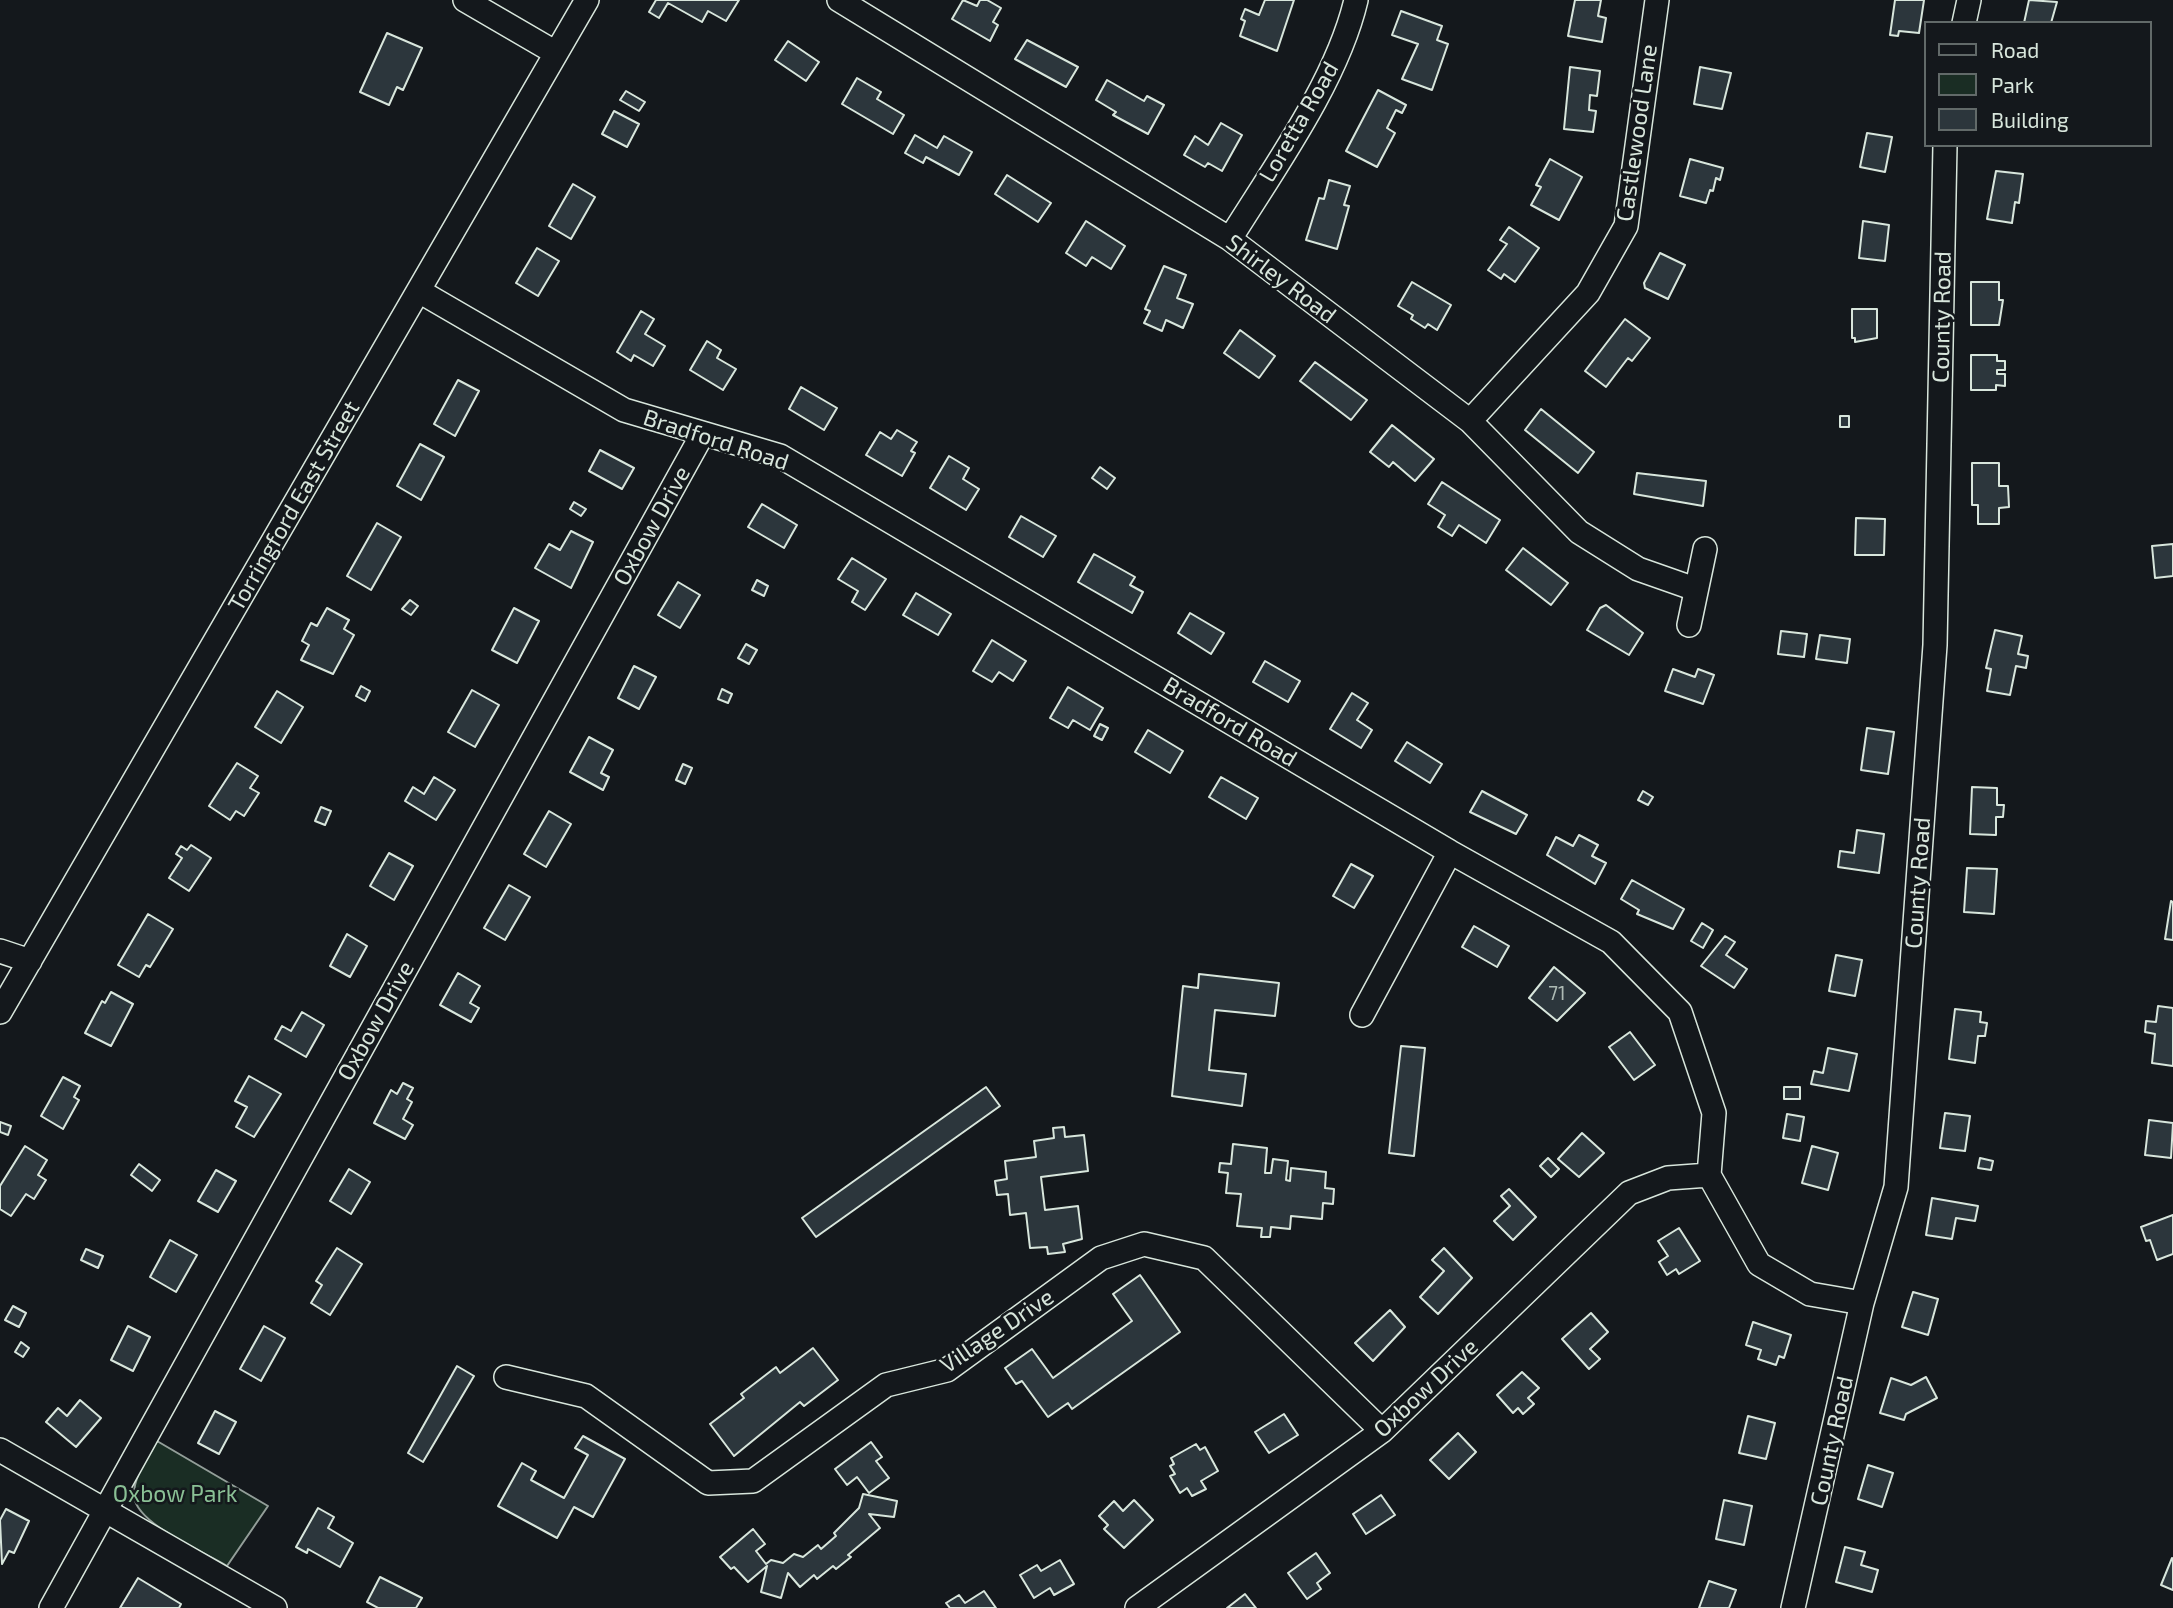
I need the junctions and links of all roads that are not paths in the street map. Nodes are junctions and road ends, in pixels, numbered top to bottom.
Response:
1 (465, 0) edge
2 (587, 0) edge
3 (839, 0) edge
4 (1356, 0) edge
5 (1657, 0) edge
6 (1969, 0) edge
7 (1965, 21) edge
8 (556, 54) junction
9 (1945, 147) edge
10 (1230, 239) junction
11 (419, 291) junction
12 (1470, 421) junction
13 (702, 435) junction
14 (1705, 549) dead end
15 (1695, 589) junction
16 (1689, 625) dead end
17 (1450, 852) junction
18 (0, 951) edge
19 (30, 961) junction
20 (0, 1012) edge
21 (1362, 1015) dead end
22 (1709, 1175) junction
23 (1862, 1303) junction
24 (506, 1377) dead end
25 (1382, 1431) junction
26 (0, 1450) edge
27 (104, 1512) junction
28 (51, 1608) edge
29 (275, 1608) edge
30 (1137, 1608) edge
31 (1793, 1608) edge

1 - 8 street
2 - 8 street, Torringford East Street
3 - 10 street, Shirley Road
4 - 10 street, Loretta Road
5 - 12 street, Castlewood Lane
6 - 7 street
8 - 11 street, Torringford East Street
9 - 23 street, County Road
10 - 12 street, Shirley Road
11 - 13 street, Bradford Road
11 - 19 street, Torringford East Street
12 - 15 street, Shirley Road
13 - 17 street, Bradford Road
13 - 27 street, Oxbow Drive
14 - 15 street
15 - 16 street
17 - 21 street
17 - 22 street, Bradford Road
18 - 19 street
19 - 20 street, Torringford East Street
22 - 23 street
22 - 25 street, Oxbow Drive
23 - 31 street, County Road
24 - 25 street, Village Drive
25 - 30 street, Oxbow Drive
26 - 27 street
27 - 28 street, Oxbow Drive
27 - 29 street

